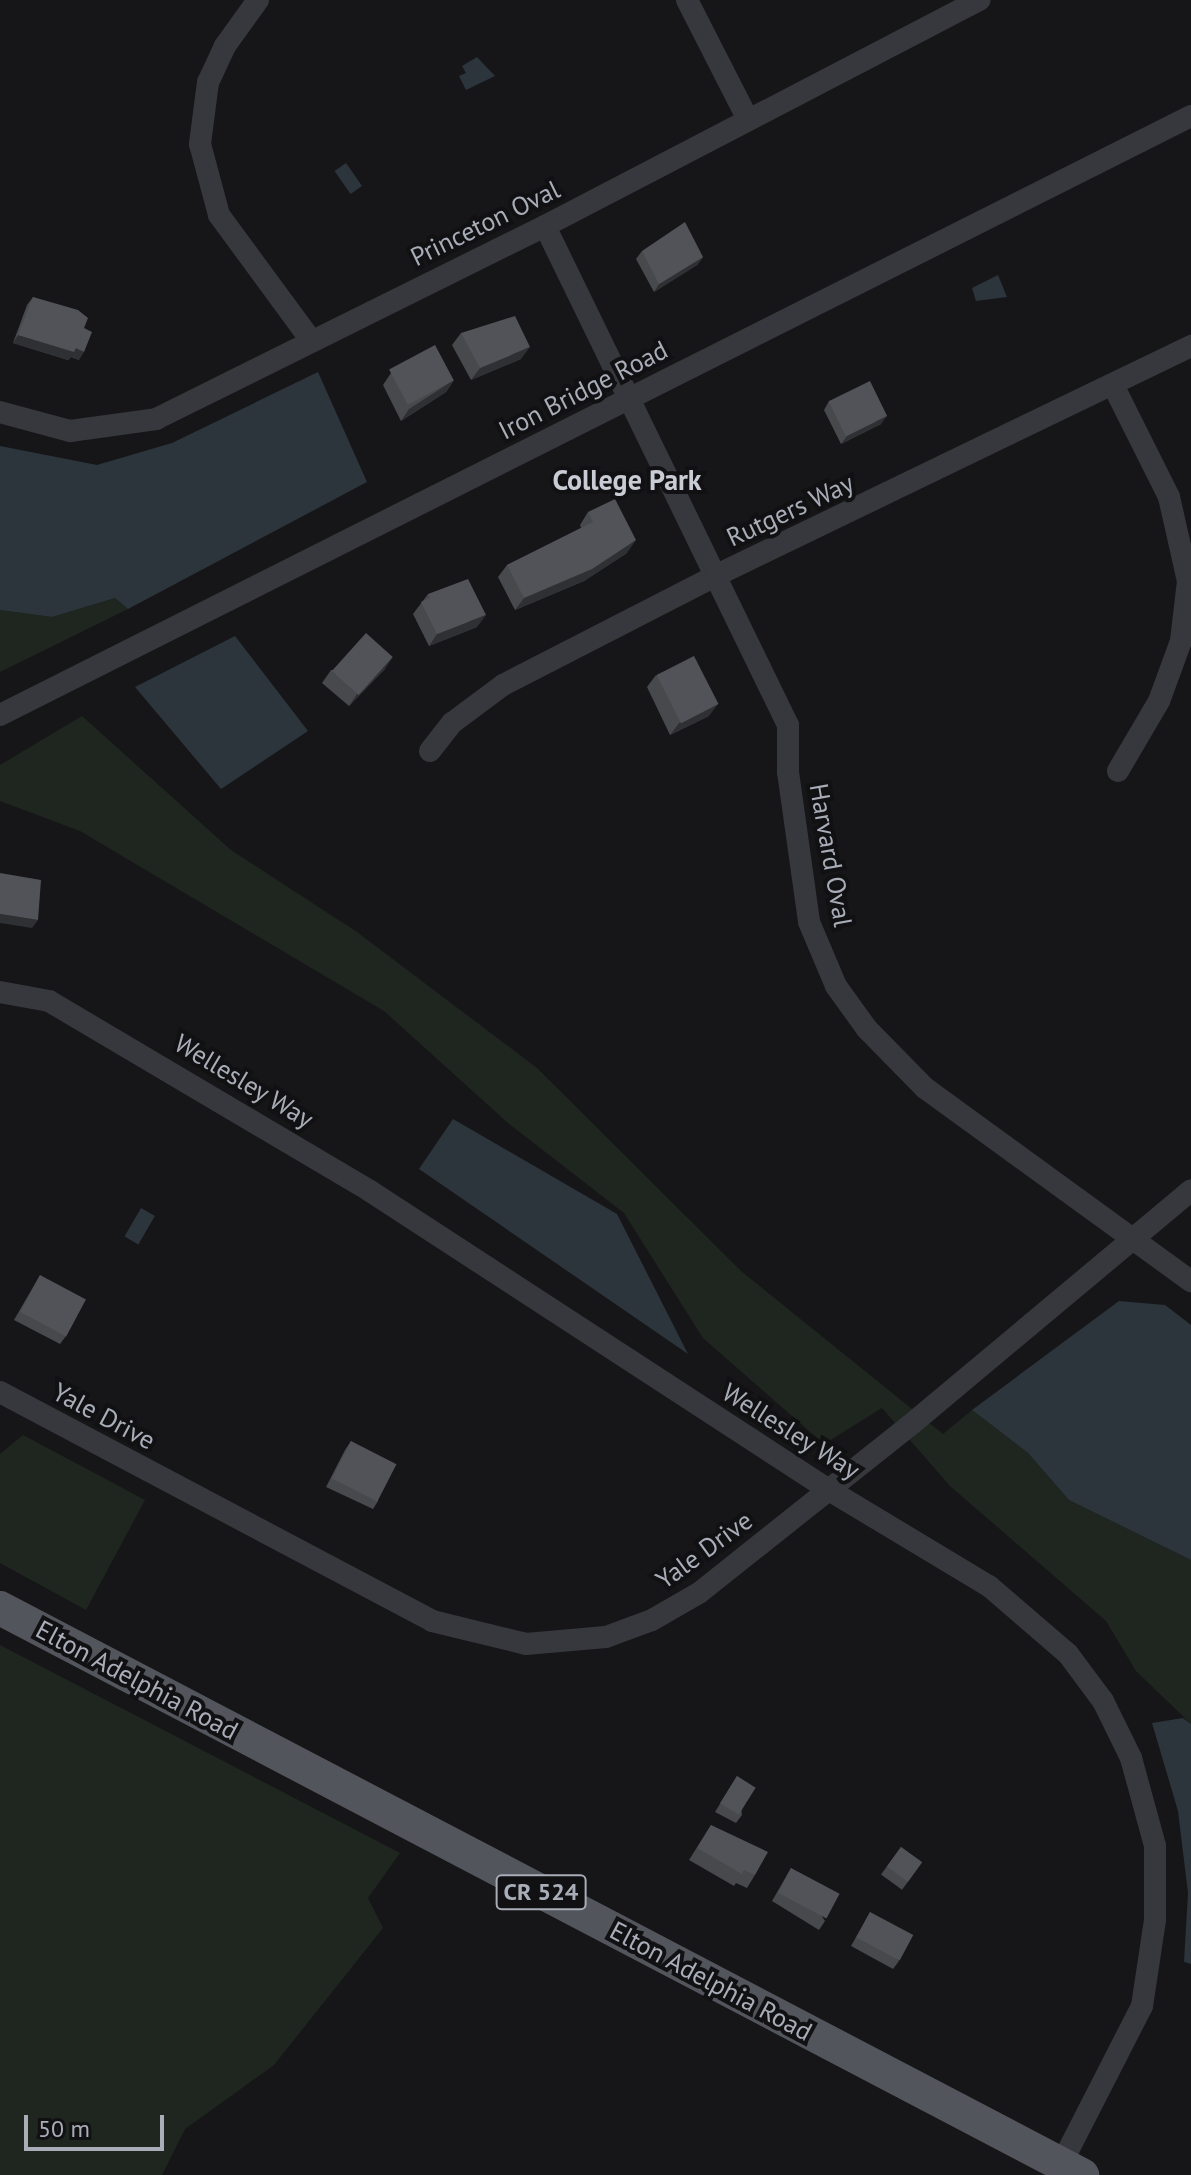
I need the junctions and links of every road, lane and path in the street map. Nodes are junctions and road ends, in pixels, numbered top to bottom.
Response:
1 (258, 0) edge
2 (687, 0) edge
3 (980, 0) edge
4 (1191, 116) edge
5 (747, 118) junction
6 (545, 226) junction
7 (310, 339) junction
8 (1191, 346) edge
9 (1114, 387) junction
10 (629, 398) junction
11 (0, 412) edge
12 (715, 576) junction
13 (0, 715) edge
14 (430, 751) dead end
15 (1118, 771) dead end
16 (0, 992) edge
17 (1191, 1190) edge
18 (1135, 1239) junction
19 (1191, 1281) edge
20 (0, 1392) edge
21 (829, 1490) junction
22 (0, 1608) edge
23 (1071, 2169) edge

1 - 7 street
2 - 5 street
3 - 5 street, Princeton Oval
4 - 10 street, Iron Bridge Road
5 - 6 street, Princeton Oval
6 - 7 street, Princeton Oval
6 - 10 street, Harvard Oval
7 - 11 street, Princeton Oval
8 - 9 street, Rutgers Way
9 - 12 street, Rutgers Way
9 - 15 street
10 - 12 street, Harvard Oval
10 - 13 street, Iron Bridge Road
12 - 14 street, Rutgers Way
12 - 18 street, Harvard Oval
16 - 21 street, Wellesley Way
17 - 18 street, Yale Drive
18 - 19 street, Harvard Oval
18 - 21 street, Yale Drive
20 - 21 street, Yale Drive
21 - 23 street, Wellesley Way
22 - 23 main road, Elton Adelphia Road / CR 524

